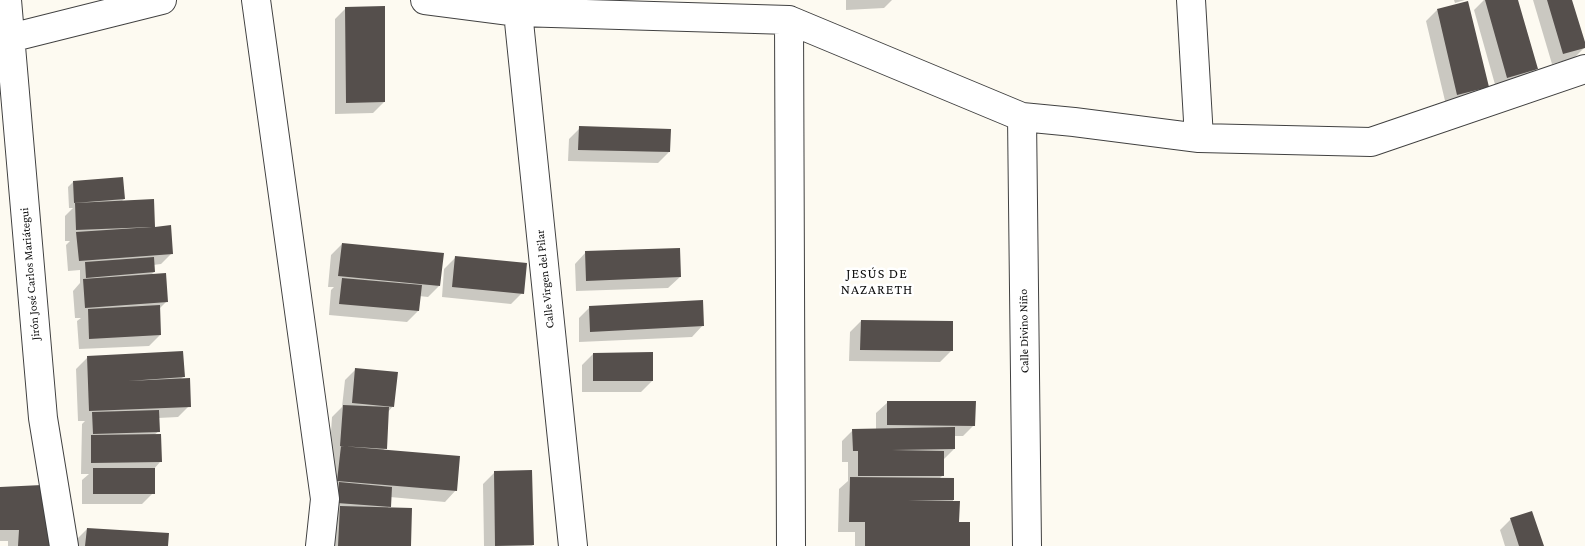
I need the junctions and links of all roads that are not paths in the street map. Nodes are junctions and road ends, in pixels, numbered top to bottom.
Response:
1 (7, 0) edge
2 (162, 0) edge
3 (256, 0) edge
4 (425, 0) edge
5 (1191, 0) edge
6 (518, 12) junction
7 (789, 20) junction
8 (10, 38) junction
9 (1585, 69) edge
10 (8, 115) edge
11 (1022, 117) junction
12 (1199, 138) junction
13 (64, 546) edge
14 (320, 546) edge
15 (573, 546) edge
16 (791, 546) edge
17 (1027, 546) edge

1 - 8 street, Jirón José Carlos Mariátegui
2 - 8 street
3 - 14 street
4 - 6 street
5 - 12 street
6 - 7 street
6 - 15 street, Calle Virgen del Pilar
7 - 11 street
7 - 16 street
8 - 10 street, Jirón José Carlos Mariátegui
9 - 12 street
10 - 13 street, Jirón José Carlos Mariátegui
11 - 12 street
11 - 17 street, Calle Divino Niño

